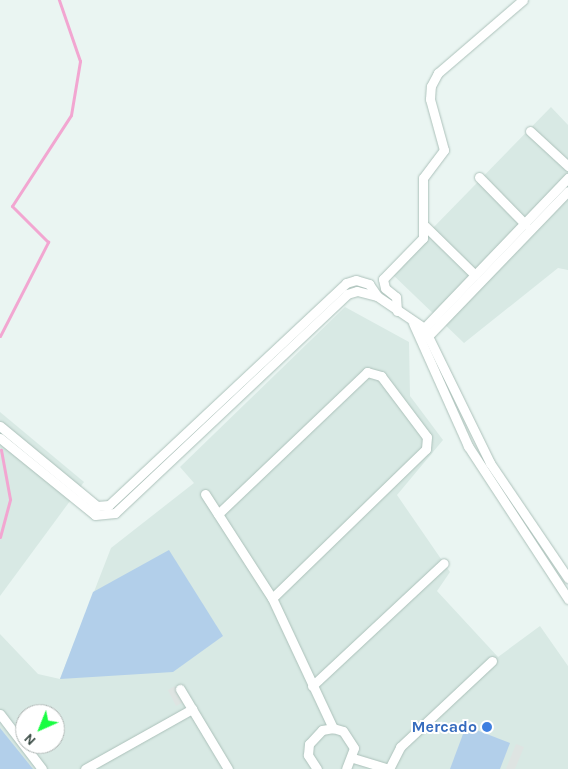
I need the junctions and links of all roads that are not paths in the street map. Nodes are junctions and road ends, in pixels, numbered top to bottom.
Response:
1 (523, 0) edge
2 (530, 131) dead end
3 (568, 166) edge
4 (479, 177) dead end
5 (568, 178) edge
6 (568, 191) edge
7 (525, 224) junction
8 (424, 226) junction
9 (475, 275) junction
10 (377, 296) junction
11 (397, 311) junction
12 (413, 323) junction
13 (427, 332) junction
14 (0, 426) edge
15 (0, 438) edge
16 (205, 494) dead end
17 (218, 514) junction
18 (444, 563) dead end
19 (568, 578) edge
20 (272, 598) junction
21 (568, 599) edge
22 (492, 661) dead end
23 (312, 686) junction
24 (180, 689) dead end
25 (192, 709) junction
26 (0, 714) edge
27 (333, 728) junction
28 (353, 758) junction
29 (42, 769) edge
30 (85, 769) edge
31 (228, 769) edge
32 (317, 769) edge
33 (346, 769) edge
34 (388, 769) edge

1 - 8 street
2 - 3 street
4 - 7 street
5 - 7 street
6 - 13 street
7 - 9 street
8 - 9 street
8 - 11 street
9 - 13 street
10 - 11 street
10 - 14 street
10 - 15 street
11 - 12 street
12 - 13 street
12 - 21 street
13 - 19 street
16 - 17 street
17 - 20 street
17 - 20 street
18 - 23 street
20 - 23 street
22 - 34 street
23 - 27 street
24 - 25 street
25 - 30 street
25 - 31 street
26 - 29 street
27 - 28 street
27 - 32 street
28 - 33 street
28 - 34 street

